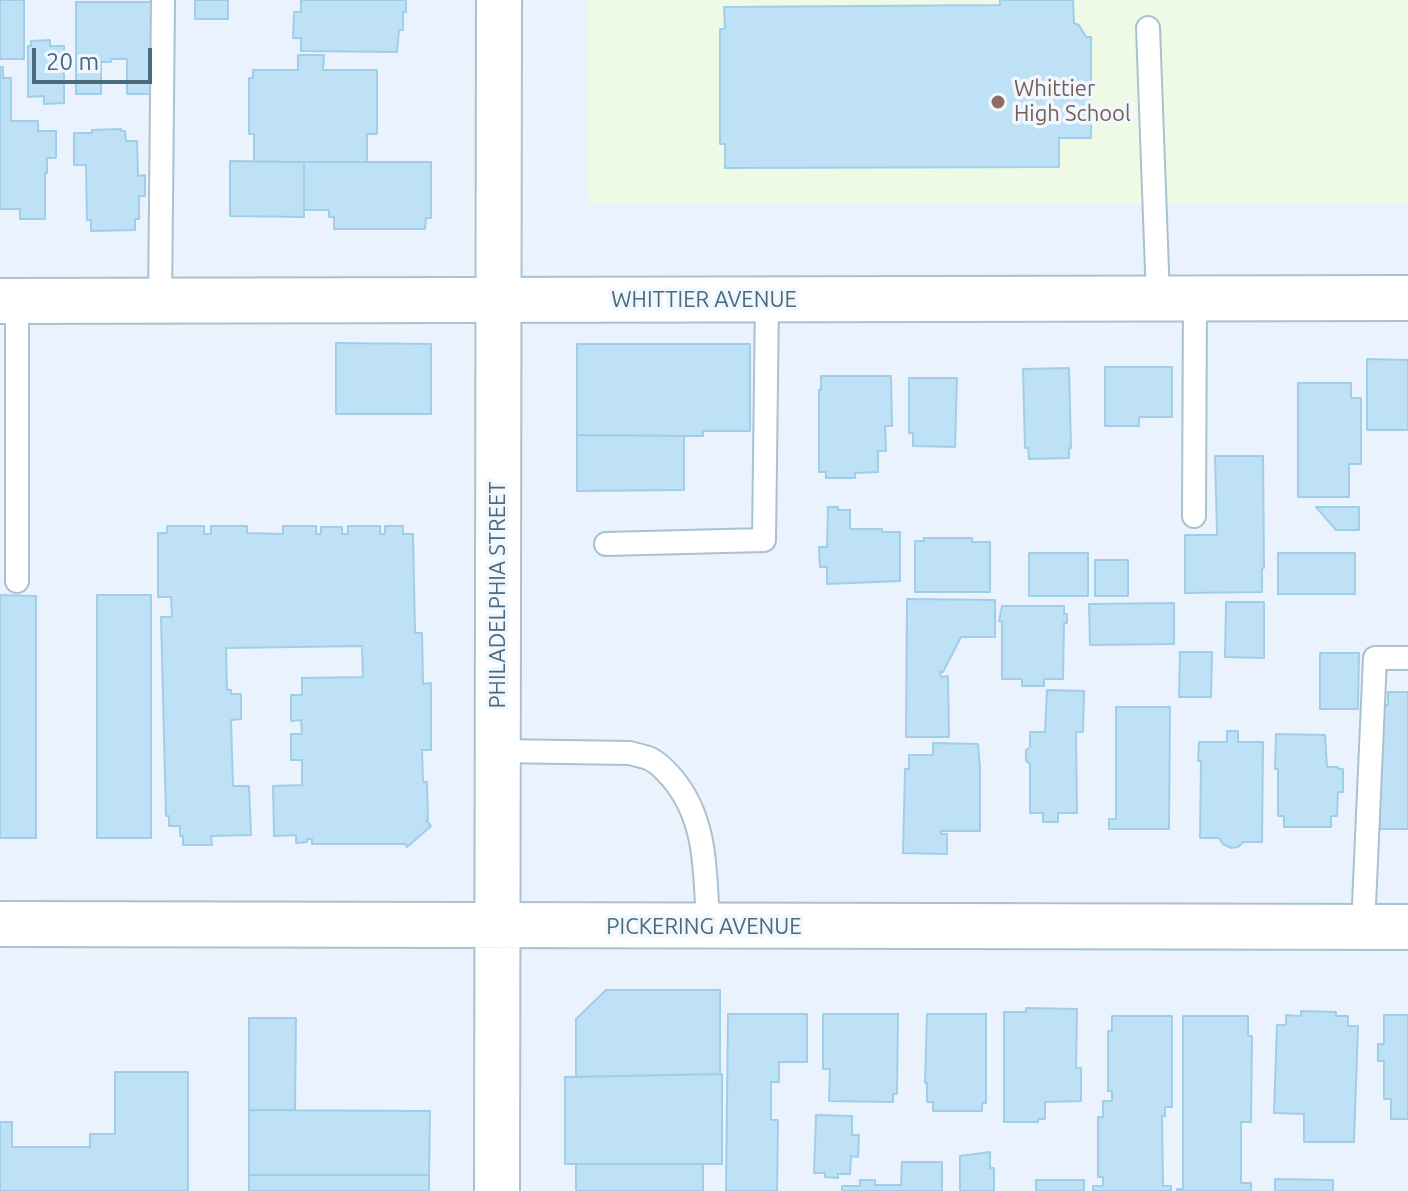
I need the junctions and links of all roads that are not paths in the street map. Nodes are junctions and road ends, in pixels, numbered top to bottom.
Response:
1 (163, 0) edge
2 (499, 0) edge
3 (1148, 28) dead end
4 (1176, 298) junction
5 (1408, 298) edge
6 (767, 300) junction
7 (9, 301) edge
8 (160, 301) junction
9 (498, 301) junction
10 (1194, 516) dead end
11 (606, 544) dead end
12 (17, 581) dead end
13 (1408, 658) edge
14 (498, 751) junction
15 (0, 924) edge
16 (498, 926) junction
17 (708, 927) junction
18 (1363, 927) junction
19 (1408, 927) edge
20 (497, 1191) edge

1 - 8 lane
2 - 9 street, PHILADELPHIA STREET
3 - 4 lane
4 - 5 street, WHITTIER AVENUE
4 - 6 street, WHITTIER AVENUE
4 - 10 lane
6 - 9 street, WHITTIER AVENUE
6 - 11 lane
7 - 8 street, WHITTIER AVENUE
7 - 12 lane
8 - 9 street, WHITTIER AVENUE
9 - 14 street, PHILADELPHIA STREET
13 - 18 lane
14 - 16 street, PHILADELPHIA STREET
14 - 17 lane
15 - 16 street, PICKERING AVENUE
16 - 17 street, PICKERING AVENUE
16 - 20 street, PHILADELPHIA STREET
17 - 18 street, PICKERING AVENUE
18 - 19 street, PICKERING AVENUE

